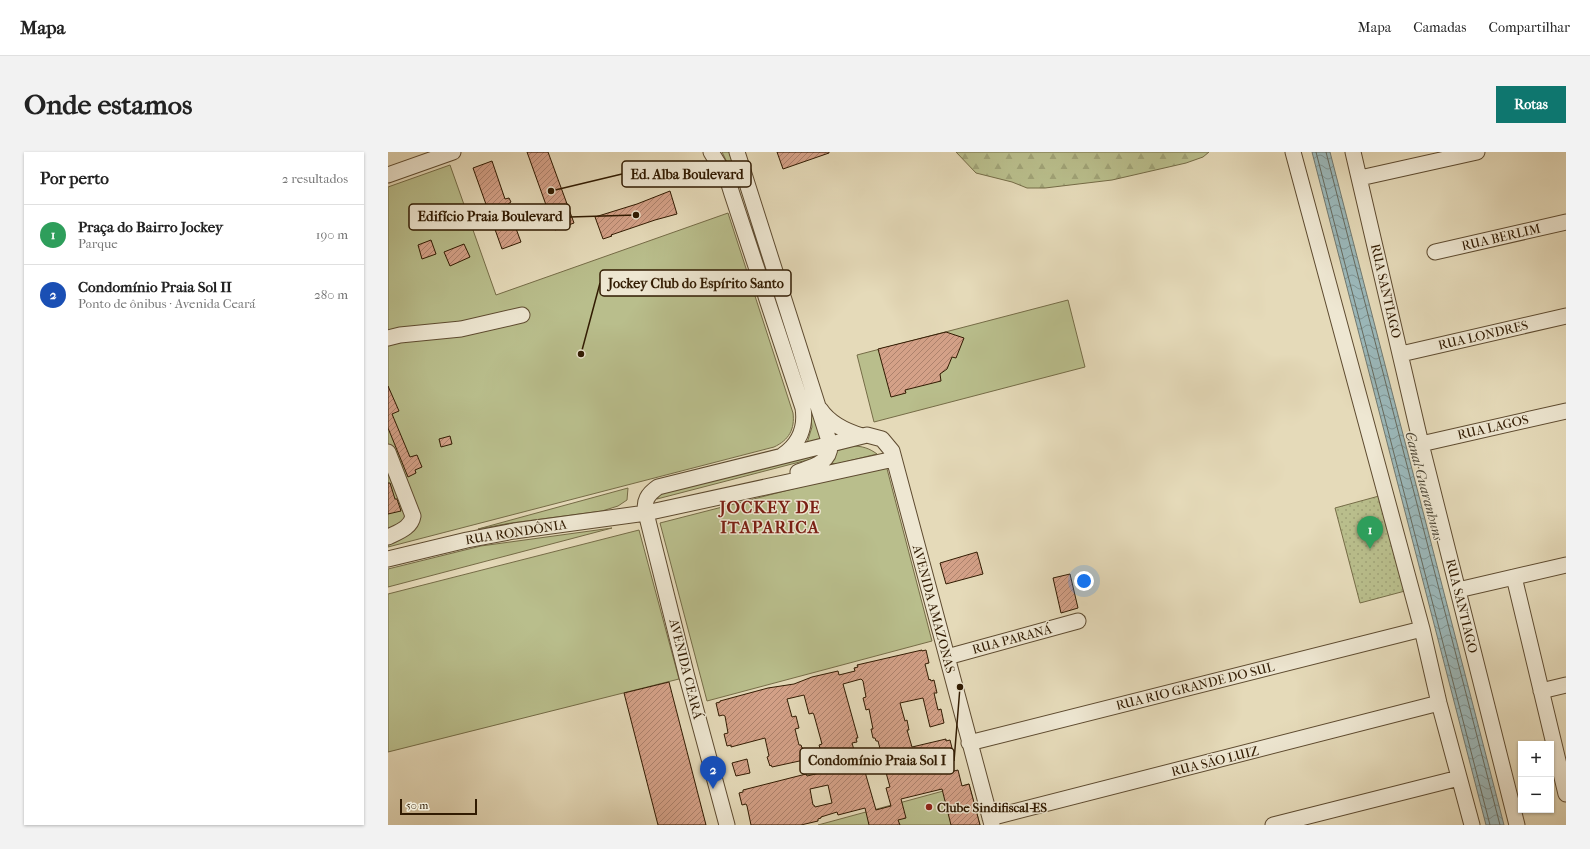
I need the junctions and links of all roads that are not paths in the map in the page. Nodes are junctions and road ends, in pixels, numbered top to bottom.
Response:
1 (453, 152) edge
2 (711, 152) edge
3 (737, 152) edge
4 (1293, 152) edge
5 (1353, 152) edge
6 (1477, 152) edge
7 (388, 175) edge
8 (1360, 178) junction
9 (1566, 222) edge
10 (1435, 252) dead end
11 (522, 315) dead end
12 (1566, 316) edge
13 (388, 338) edge
14 (1401, 354) junction
15 (817, 404) junction
16 (1566, 411) edge
17 (862, 436) junction
18 (830, 444) junction
19 (1421, 444) junction
20 (388, 452) edge
21 (781, 456) junction
22 (894, 459) junction
23 (392, 475) edge
24 (746, 491) junction
25 (646, 513) junction
26 (388, 537) edge
27 (388, 559) edge
28 (1566, 565) edge
29 (1514, 577) junction
30 (1458, 590) junction
31 (1078, 621) dead end
32 (1422, 629) junction
33 (947, 657) junction
34 (1566, 685) edge
35 (1541, 691) junction
36 (1439, 703) junction
37 (969, 743) junction
38 (1459, 778) junction
39 (1565, 787) edge
40 (991, 821) edge
41 (727, 825) edge
42 (1273, 825) edge
43 (1472, 825) edge
44 (1517, 825) edge

1 - 7 street
2 - 21 street
3 - 15 street
4 - 32 street
5 - 8 street, RUA SANTIAGO
6 - 8 street
8 - 14 street, RUA SANTIAGO
9 - 10 street, RUA BERLIM
11 - 13 street
12 - 14 street, RUA LONDRES
14 - 19 street, RUA SANTIAGO
15 - 17 street
15 - 18 street
16 - 19 street, RUA LAGOS
17 - 18 street
17 - 22 street, AVENIDA AMAZONAS
18 - 21 street
18 - 24 street
19 - 30 street, RUA SANTIAGO
20 - 23 street
21 - 25 street
22 - 24 street, RUA RONDÔNIA
22 - 33 street, AVENIDA AMAZONAS
23 - 26 street
24 - 25 street, RUA RONDÔNIA
25 - 27 street, RUA RONDÔNIA
25 - 41 street, AVENIDA CEARÁ
28 - 29 street
29 - 30 street
29 - 35 street
30 - 44 street, RUA SANTIAGO
31 - 33 street, RUA PARANÁ
32 - 36 street
32 - 37 street, RUA RIO GRANDE DO SUL
33 - 37 street, AVENIDA AMAZONAS
34 - 35 street
35 - 39 street
36 - 38 street
36 - 40 street, RUA SÃO LUIZ
37 - 40 street, AVENIDA AMAZONAS
38 - 42 street
38 - 43 street

